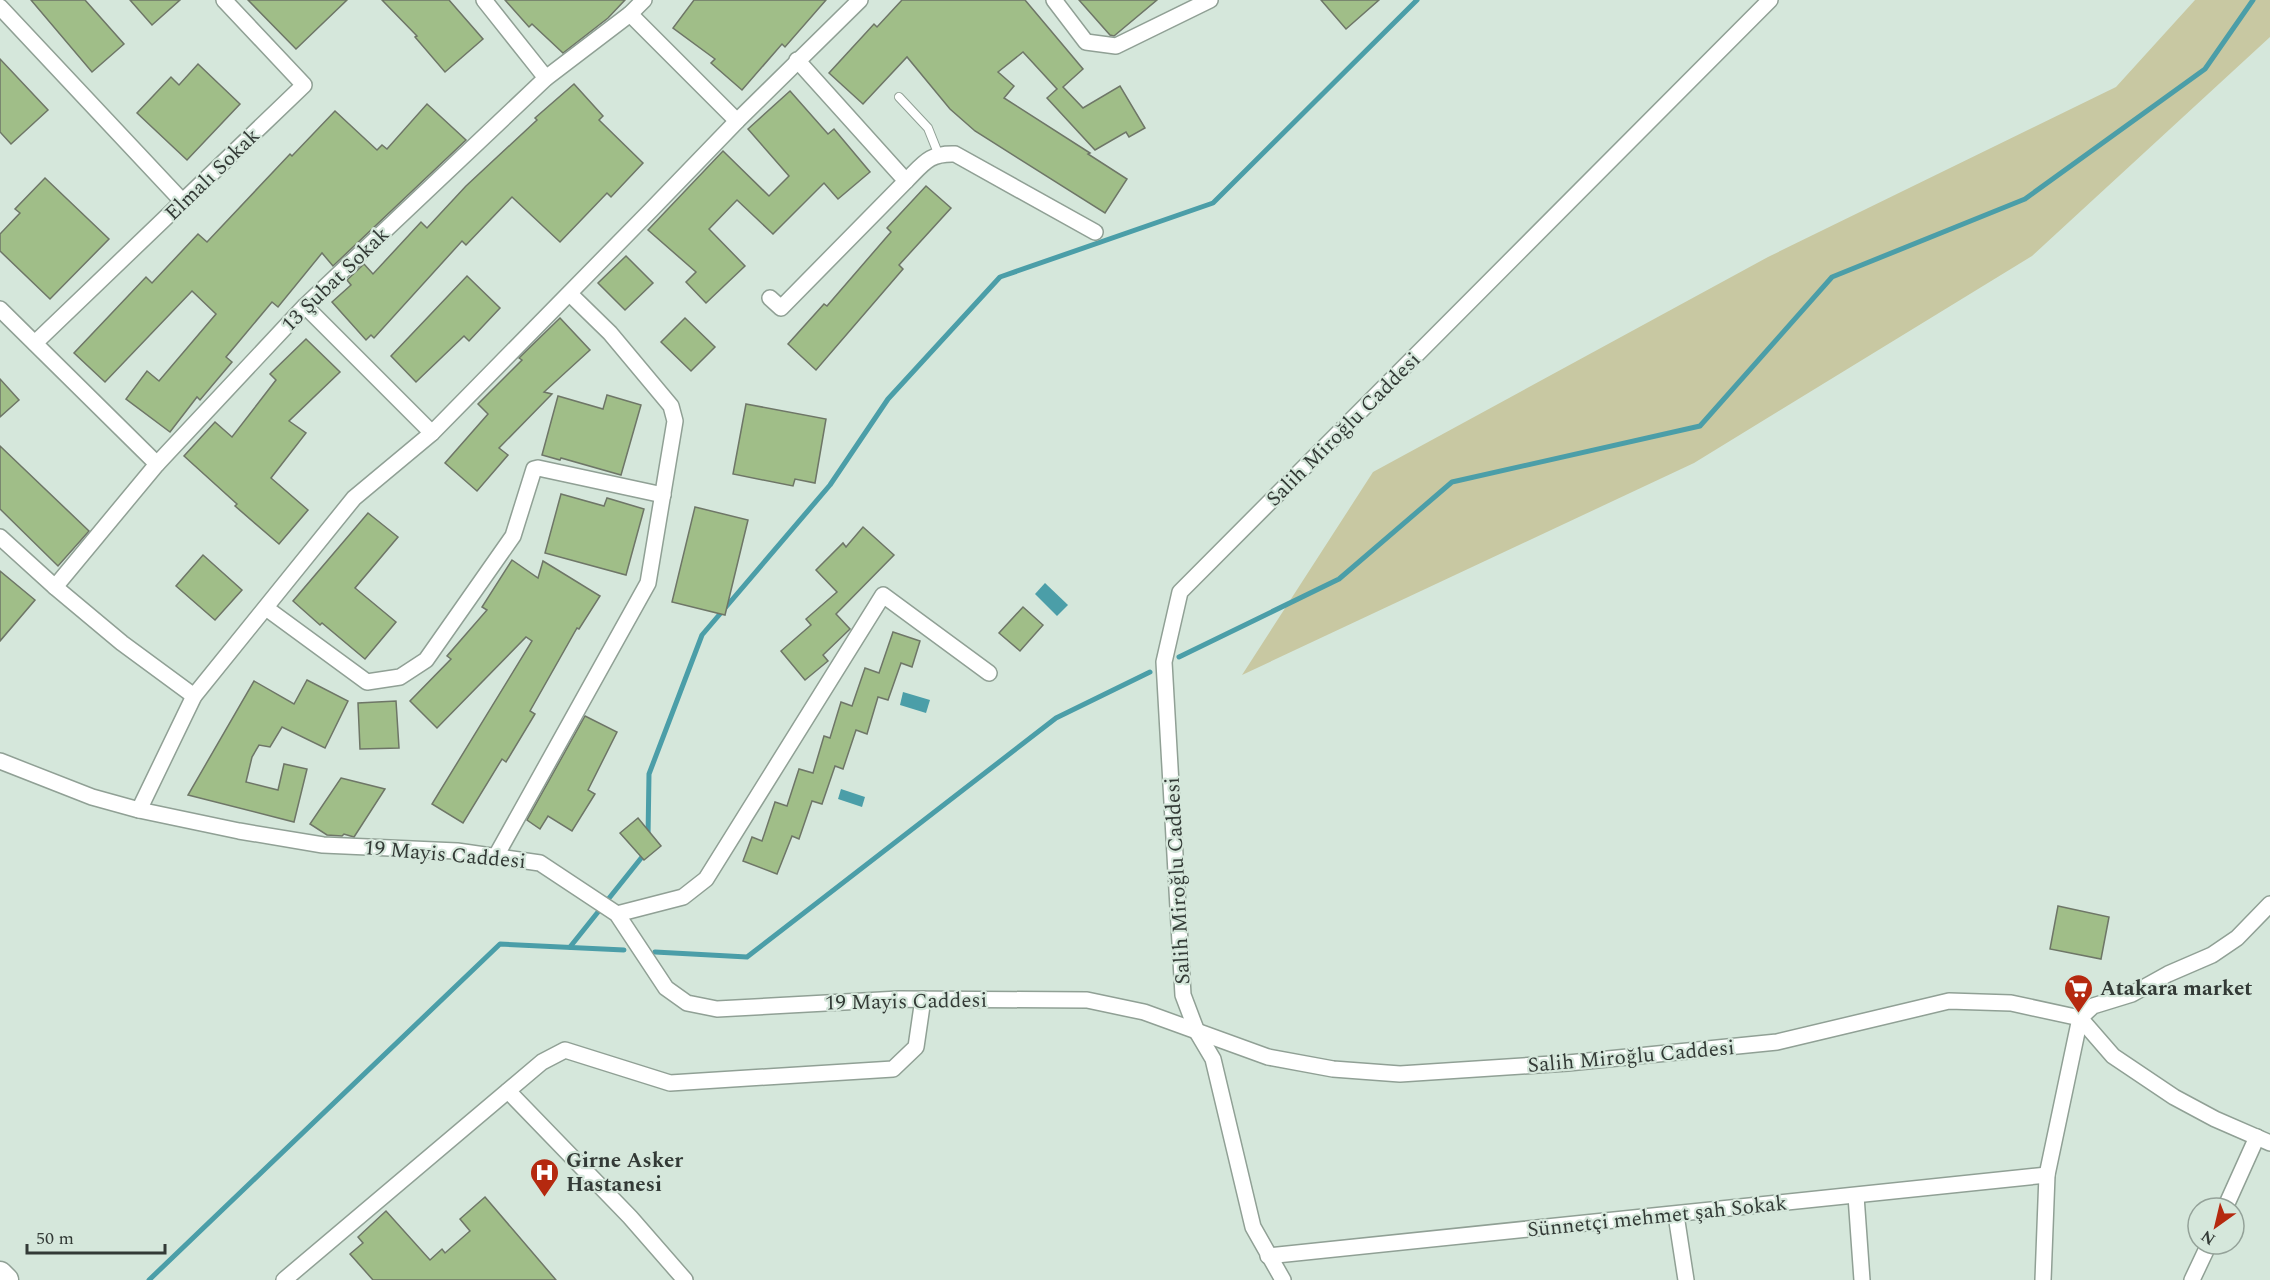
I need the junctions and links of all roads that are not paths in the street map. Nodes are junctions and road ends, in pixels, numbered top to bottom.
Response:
1 (224, 0) edge
2 (484, 0) edge
3 (644, 0) edge
4 (860, 0) edge
5 (1054, 0) edge
6 (1210, 0) edge
7 (1770, 0) edge
8 (0, 8) edge
9 (630, 14) junction
10 (797, 60) junction
11 (546, 78) junction
12 (899, 97) dead end
13 (737, 121) junction
14 (938, 153) junction
15 (906, 181) junction
16 (183, 202) junction
17 (1095, 232) dead end
18 (570, 294) junction
19 (770, 298) dead end
20 (305, 306) junction
21 (0, 309) edge
22 (35, 343) junction
23 (432, 433) junction
24 (157, 464) junction
25 (663, 495) junction
26 (0, 537) edge
27 (55, 587) junction
28 (266, 608) junction
29 (989, 673) dead end
30 (194, 696) junction
31 (0, 761) edge
32 (139, 810) junction
33 (496, 856) junction
34 (2270, 904) edge
35 (618, 914) junction
36 (924, 999) junction
37 (2080, 1018) junction
38 (1197, 1032) junction
39 (508, 1090) junction
40 (2263, 1140) edge
41 (2047, 1175) junction
42 (1856, 1196) junction
43 (2232, 1196) edge
44 (1676, 1215) junction
45 (1268, 1256) junction
46 (2203, 1256) edge
47 (0, 1274) edge
48 (6, 1280) edge
49 (284, 1280) edge
50 (685, 1280) edge
51 (1283, 1280) edge
52 (1686, 1280) edge
53 (1862, 1280) edge
54 (2043, 1280) edge
55 (2192, 1280) edge

1 - 16 street, Elmalı Sokak
2 - 11 street
3 - 9 street, 13 Şubat Sokak
4 - 10 street
5 - 6 street
7 - 38 street, Salih Miroğlu Caddesi
8 - 16 street
9 - 11 street, 13 Şubat Sokak
9 - 13 street
10 - 13 street
10 - 15 street
11 - 20 street, 13 Şubat Sokak
12 - 14 lane
13 - 18 street
14 - 15 street
14 - 17 street
15 - 19 street
16 - 22 street, Elmalı Sokak
18 - 23 street
18 - 25 street
20 - 23 street
20 - 24 street, 13 Şubat Sokak
21 - 22 street
22 - 24 street
23 - 28 street
24 - 27 street, 13 Şubat Sokak
25 - 28 street
25 - 33 street
26 - 27 street
27 - 30 street
28 - 30 street
29 - 35 street
30 - 32 street
31 - 32 street, 19 Mayis Caddesi
32 - 33 street, 19 Mayis Caddesi
33 - 35 street, 19 Mayis Caddesi
34 - 37 street
35 - 36 street, 19 Mayis Caddesi
36 - 38 street, 19 Mayis Caddesi
36 - 39 street
37 - 38 street, Salih Miroğlu Caddesi
37 - 40 street
37 - 41 street
38 - 45 street
39 - 49 street
39 - 50 street
40 - 43 street
41 - 42 street, Sünnetçi mehmet şah Sokak
41 - 54 street
42 - 44 street, Sünnetçi mehmet şah Sokak
42 - 53 street
44 - 45 street, Sünnetçi mehmet şah Sokak
44 - 52 street
45 - 51 street
46 - 55 street
47 - 48 main road

